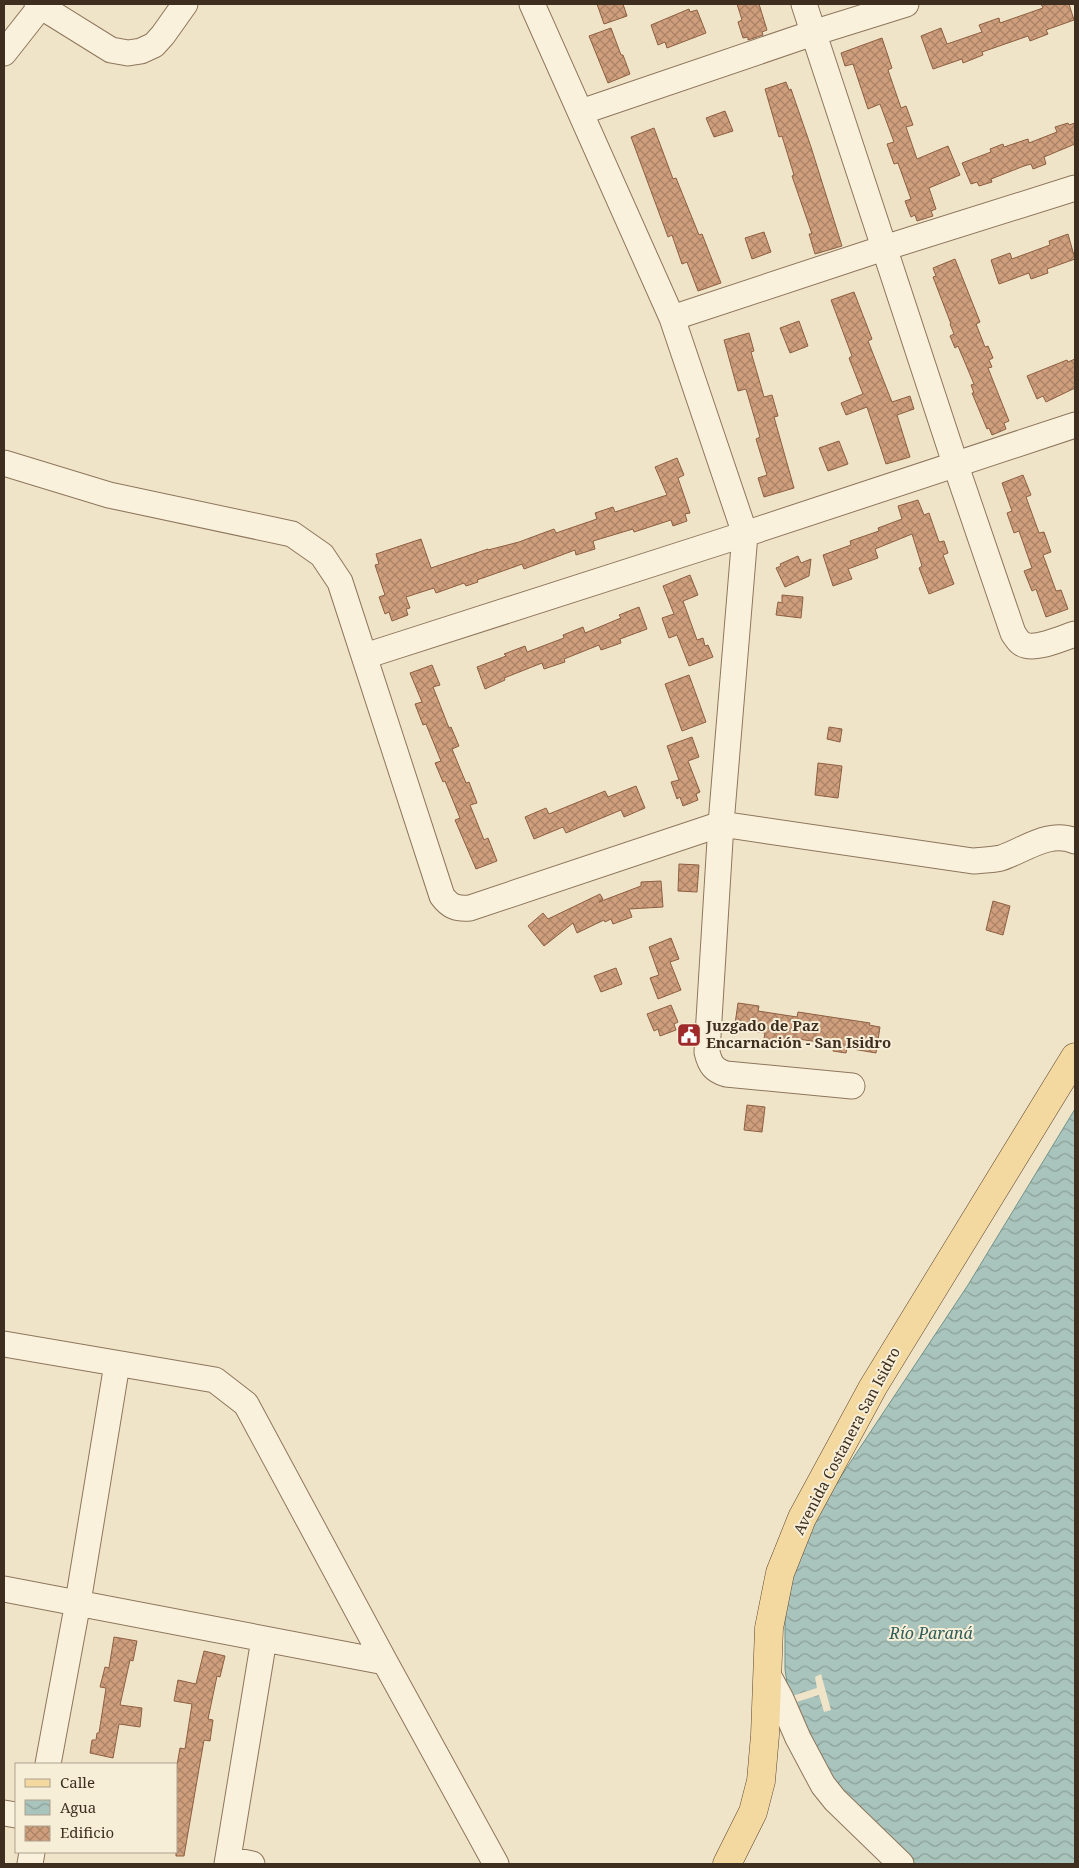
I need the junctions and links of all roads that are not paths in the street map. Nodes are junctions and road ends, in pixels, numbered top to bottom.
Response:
1 (185, 4) edge
2 (532, 4) edge
3 (804, 4) edge
4 (906, 4) edge
5 (39, 5) edge
6 (813, 33) junction
7 (4, 53) edge
8 (581, 112) junction
9 (1075, 188) edge
10 (884, 248) junction
11 (672, 318) junction
12 (1075, 426) edge
13 (4, 462) edge
14 (956, 466) junction
15 (746, 534) junction
16 (1075, 634) edge
17 (365, 656) junction
18 (721, 824) junction
19 (1075, 841) edge
20 (1075, 1056) edge
21 (852, 1086) dead end
22 (4, 1344) edge
23 (117, 1364) junction
24 (4, 1588) edge
25 (78, 1602) junction
26 (264, 1639) junction
27 (385, 1662) junction
28 (767, 1674) junction
29 (48, 1763) edge
30 (227, 1862) edge
31 (252, 1864) edge
32 (496, 1864) edge
33 (727, 1864) edge
34 (901, 1864) edge

1 - 5 street
2 - 8 street
3 - 6 street
4 - 6 street
5 - 7 street
6 - 8 street
6 - 10 street
8 - 11 street
9 - 10 street
10 - 11 street
10 - 14 street
11 - 15 street
12 - 14 street
13 - 17 street
14 - 15 street
14 - 16 street
15 - 17 street
15 - 18 street
17 - 18 street
18 - 19 street
18 - 21 street
20 - 28 main road, Avenida Costanera San Isidro
22 - 23 street
23 - 25 street
23 - 27 street
24 - 25 street
25 - 26 street
25 - 29 street
26 - 27 street
26 - 30 street
27 - 32 street
28 - 33 main road, Avenida Costanera San Isidro
28 - 34 street
30 - 31 street

